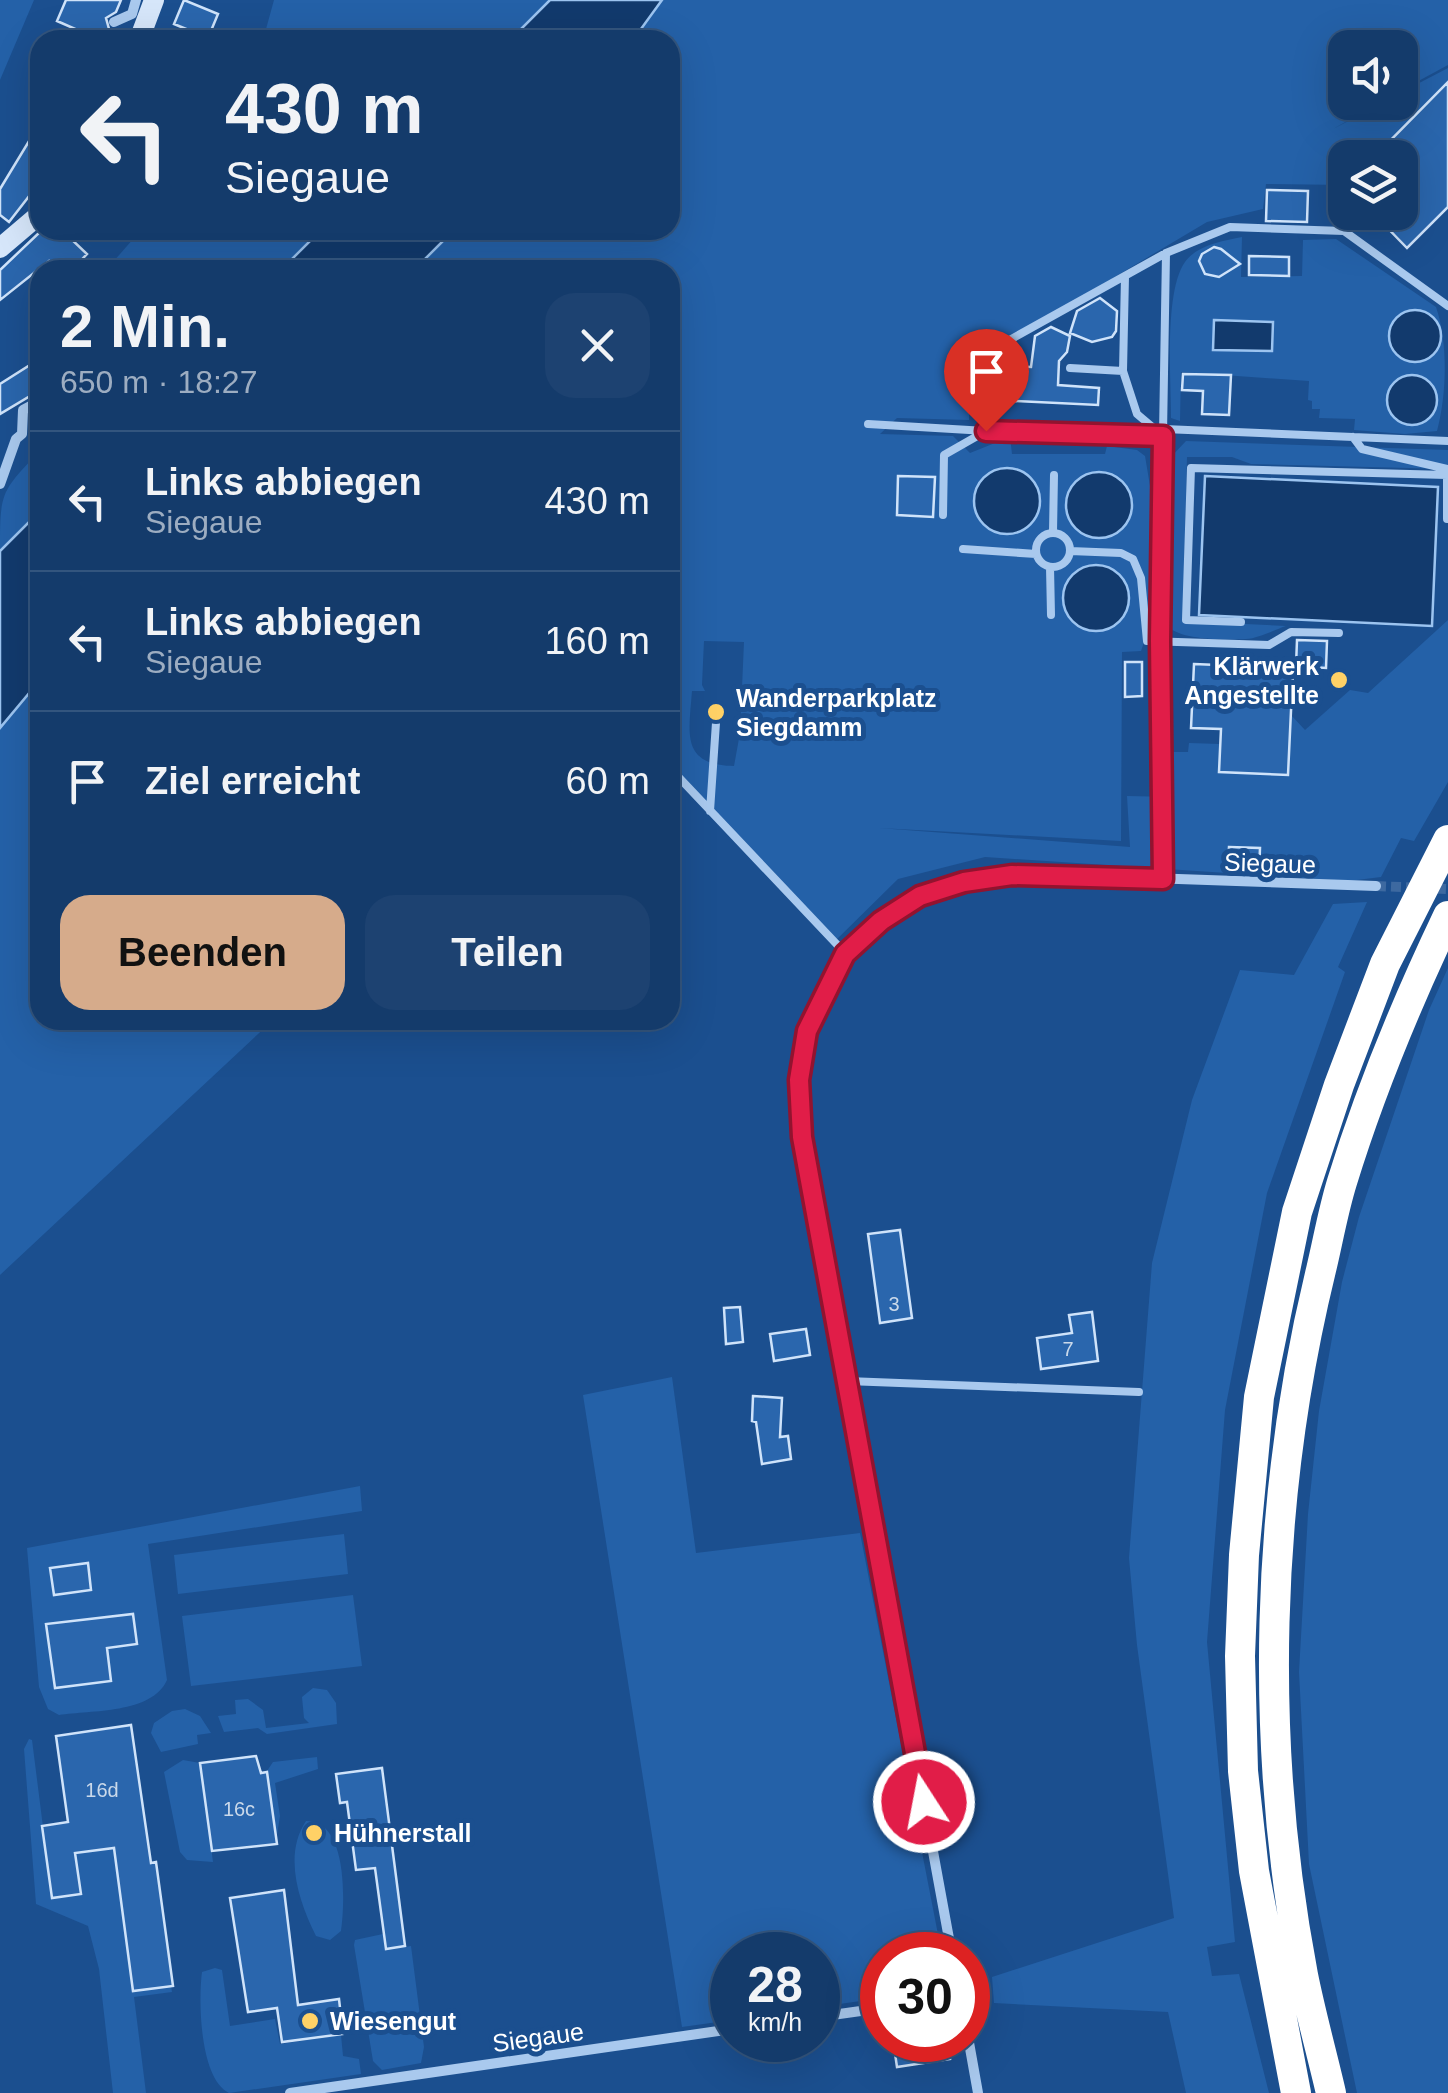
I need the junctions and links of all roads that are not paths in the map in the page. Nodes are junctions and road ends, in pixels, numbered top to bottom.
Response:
1 (136, 0) edge
2 (154, 0) edge
3 (114, 22) dead end
4 (144, 30) edge
5 (30, 222) edge
6 (0, 248) edge
7 (1166, 254) junction
8 (1125, 276) junction
9 (1448, 306) edge
10 (988, 352) dead end
11 (1070, 368) dead end
12 (1123, 371) junction
13 (30, 406) edge
14 (868, 424) dead end
15 (986, 431) junction
16 (1163, 433) junction
17 (1353, 437) junction
18 (1448, 441) edge
19 (1054, 475) dead end
20 (1447, 475) edge
21 (0, 484) edge
22 (943, 515) dead end
23 (1447, 519) edge
24 (1053, 532) junction
25 (963, 549) dead end
26 (1070, 551) junction
27 (1036, 554) junction
28 (1050, 567) junction
29 (1051, 615) dead end
30 (1241, 622) dead end
31 (1339, 633) dead end
32 (1160, 641) junction
33 (716, 708) dead end
34 (680, 779) edge
35 (710, 811) junction
36 (1448, 840) edge
37 (1163, 879) junction
38 (1376, 886) tunnel mouth
39 (1448, 916) edge
40 (845, 954) junction
41 (847, 1381) junction
42 (1139, 1392) dead end
43 (948, 1932) edge
44 (710, 2032) edge
45 (972, 2062) edge
46 (290, 2093) edge
47 (978, 2093) edge
48 (1296, 2093) edge
49 (1331, 2093) edge

1 - 3 street
2 - 4 main road
5 - 6 main road
7 - 8 lane
7 - 9 lane
7 - 16 lane
8 - 10 lane
8 - 12 lane
11 - 12 lane
12 - 16 lane
13 - 21 street
14 - 15 lane
15 - 16 lane
15 - 22 lane
16 - 17 lane
16 - 32 lane
17 - 18 lane
17 - 20 lane
19 - 24 lane
20 - 23 lane
20 - 30 lane
24 - 26 lane
24 - 27 lane
25 - 27 lane
26 - 28 lane
26 - 32 lane
27 - 28 lane
28 - 29 lane
31 - 32 lane
32 - 37 lane
33 - 35 lane
34 - 35 lane
35 - 40 lane
36 - 48 highway
37 - 38 street, Siegaue
37 - 40 street, Siegaue
39 - 49 highway
40 - 41 street, Siegaue
41 - 42 lane
41 - 43 street, Siegaue
44 - 46 street, Siegaue
45 - 47 street

